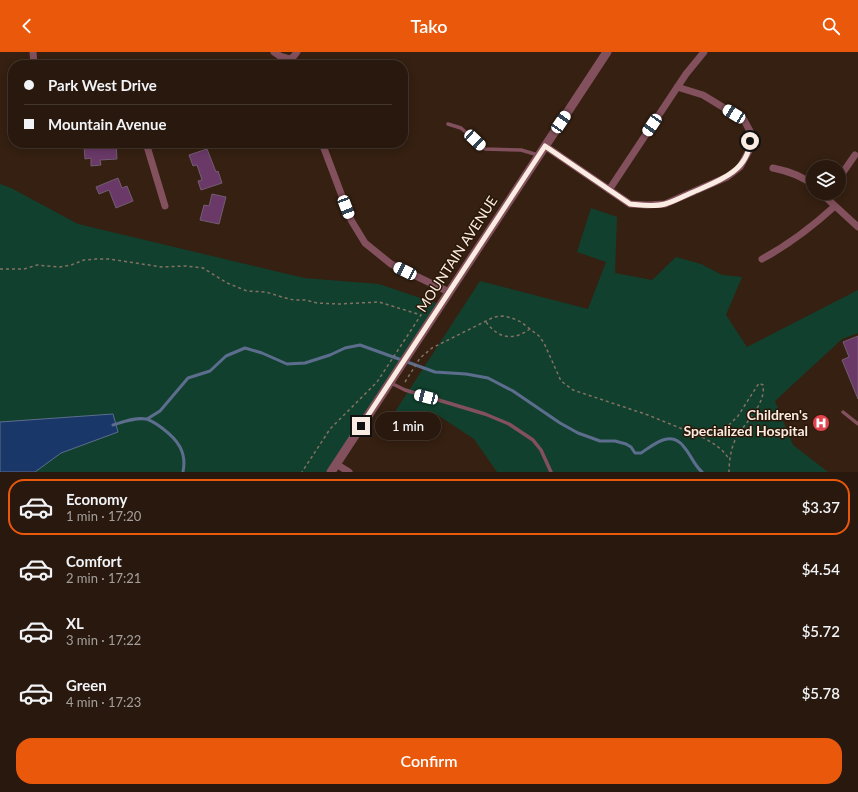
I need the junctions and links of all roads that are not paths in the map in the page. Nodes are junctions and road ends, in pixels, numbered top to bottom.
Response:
1 (274, 52) edge
2 (607, 52) edge
3 (704, 52) edge
4 (287, 60) edge
5 (677, 87) junction
6 (448, 124) dead end
7 (545, 146) junction
8 (148, 148) edge
9 (324, 148) edge
10 (539, 155) junction
11 (855, 156) dead end
12 (772, 168) dead end
13 (846, 168) edge
14 (806, 180) edge
15 (609, 190) junction
16 (830, 200) edge
17 (165, 206) dead end
18 (835, 206) junction
19 (858, 227) edge
20 (762, 259) dead end
21 (449, 292) junction
22 (390, 382) junction
23 (843, 412) dead end
24 (858, 424) edge
25 (336, 464) junction
26 (331, 472) edge
27 (349, 472) edge
28 (551, 472) edge

1 - 4 street
2 - 7 street, MOUNTAIN AVENUE
3 - 5 street
5 - 15 street
5 - 15 street
6 - 10 lane
7 - 10 street, MOUNTAIN AVENUE
7 - 15 street
8 - 17 street
9 - 21 street
10 - 21 street, MOUNTAIN AVENUE
11 - 13 street
12 - 14 street
16 - 18 street
18 - 19 street
18 - 20 street
21 - 22 street, MOUNTAIN AVENUE
22 - 25 street, MOUNTAIN AVENUE
22 - 28 lane
23 - 24 lane
25 - 26 street, MOUNTAIN AVENUE
25 - 27 street

